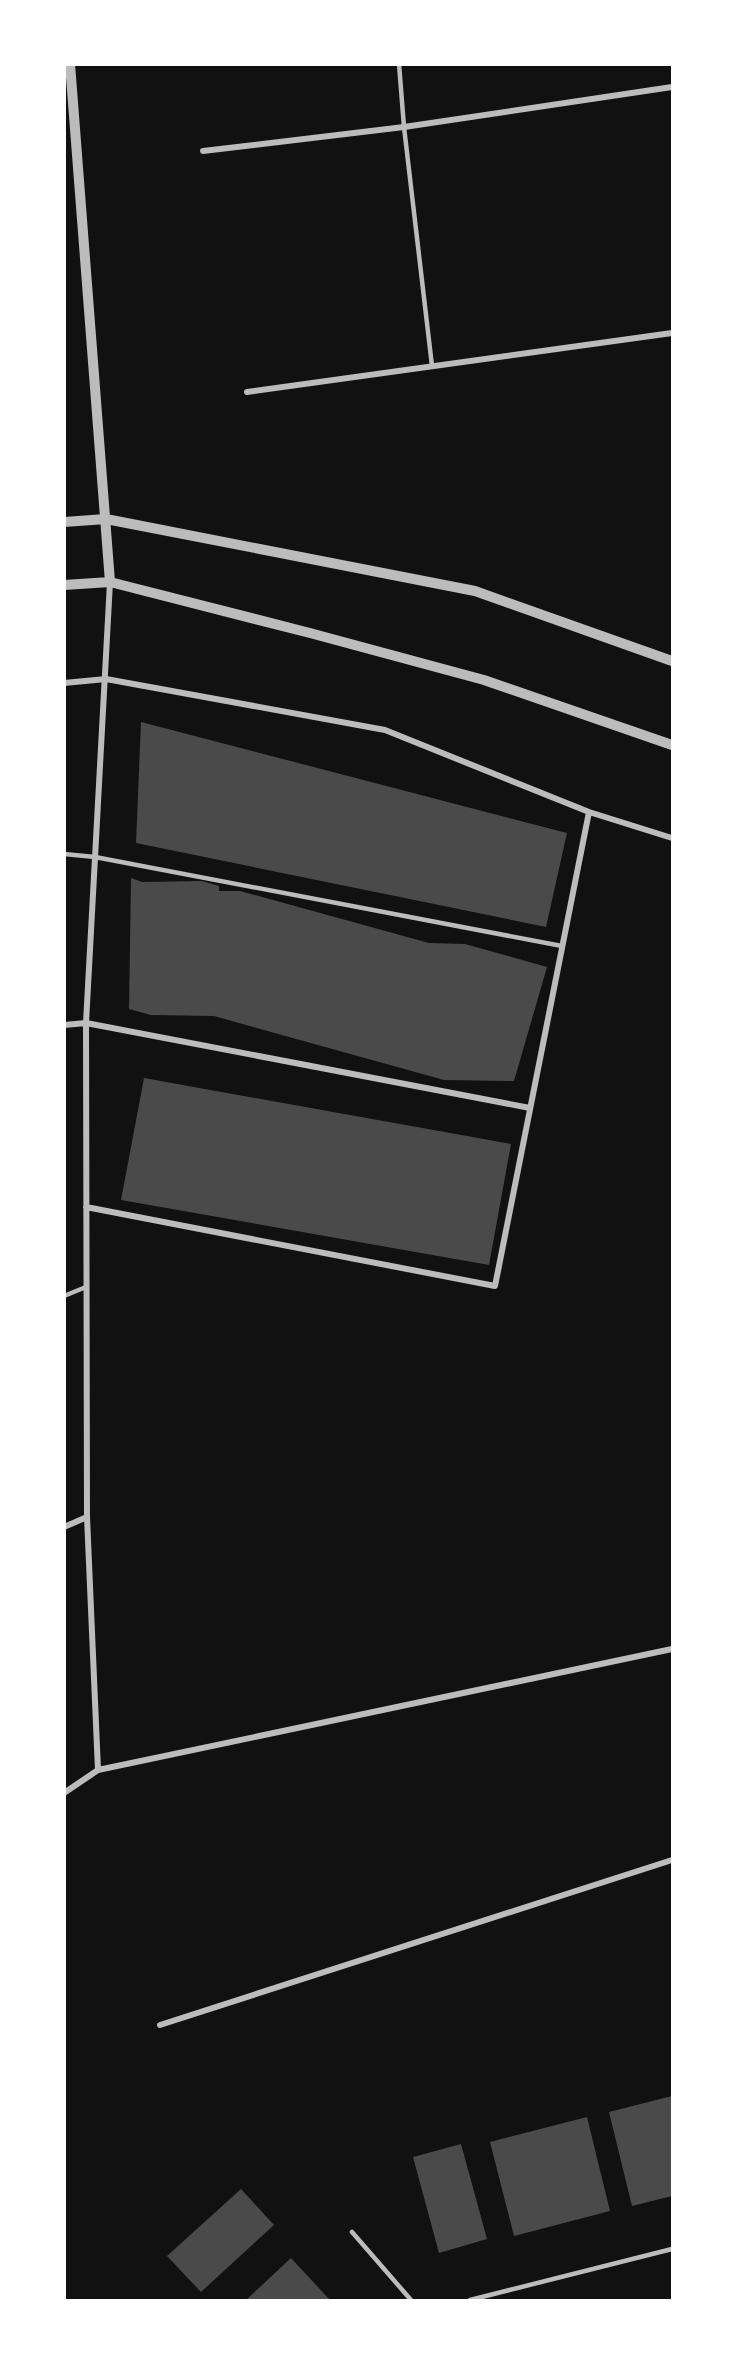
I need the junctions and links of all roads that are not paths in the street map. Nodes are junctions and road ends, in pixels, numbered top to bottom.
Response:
1 (70, 64) edge
2 (399, 64) edge
3 (672, 87) edge
4 (404, 127) junction
5 (203, 151) dead end
6 (672, 333) edge
7 (432, 366) junction
8 (247, 392) dead end
9 (106, 519) junction
10 (64, 522) edge
11 (110, 582) junction
12 (64, 585) edge
13 (672, 661) edge
14 (106, 679) junction
15 (64, 682) edge
16 (672, 745) edge
17 (589, 812) junction
18 (672, 838) edge
19 (64, 854) edge
20 (95, 857) junction
21 (562, 946) junction
22 (86, 1023) junction
23 (64, 1025) edge
24 (530, 1108) junction
25 (87, 1207) junction
26 (87, 1287) junction
27 (64, 1296) edge
28 (87, 1517) junction
29 (64, 1527) edge
30 (672, 1649) edge
31 (98, 1770) junction
32 (64, 1793) edge
33 (672, 1860) edge
34 (160, 2025) dead end
35 (352, 2232) dead end
36 (672, 2249) edge
37 (411, 2301) edge
38 (470, 2301) edge

1 - 9 street
2 - 4 lane
3 - 4 street
4 - 5 street
4 - 7 lane
6 - 7 street
7 - 8 street
9 - 10 street
9 - 11 street
9 - 13 street
11 - 12 street
11 - 14 street
11 - 16 street
14 - 15 street
14 - 17 street
14 - 20 street
17 - 18 street
17 - 21 street
19 - 20 lane
20 - 21 lane
20 - 22 street
21 - 24 street
22 - 23 street
22 - 24 street
22 - 25 street
24 - 25 street
25 - 26 street
26 - 27 lane
26 - 28 street
28 - 29 street
28 - 31 street
30 - 31 street
31 - 32 street
33 - 34 street
35 - 37 lane
36 - 38 lane

